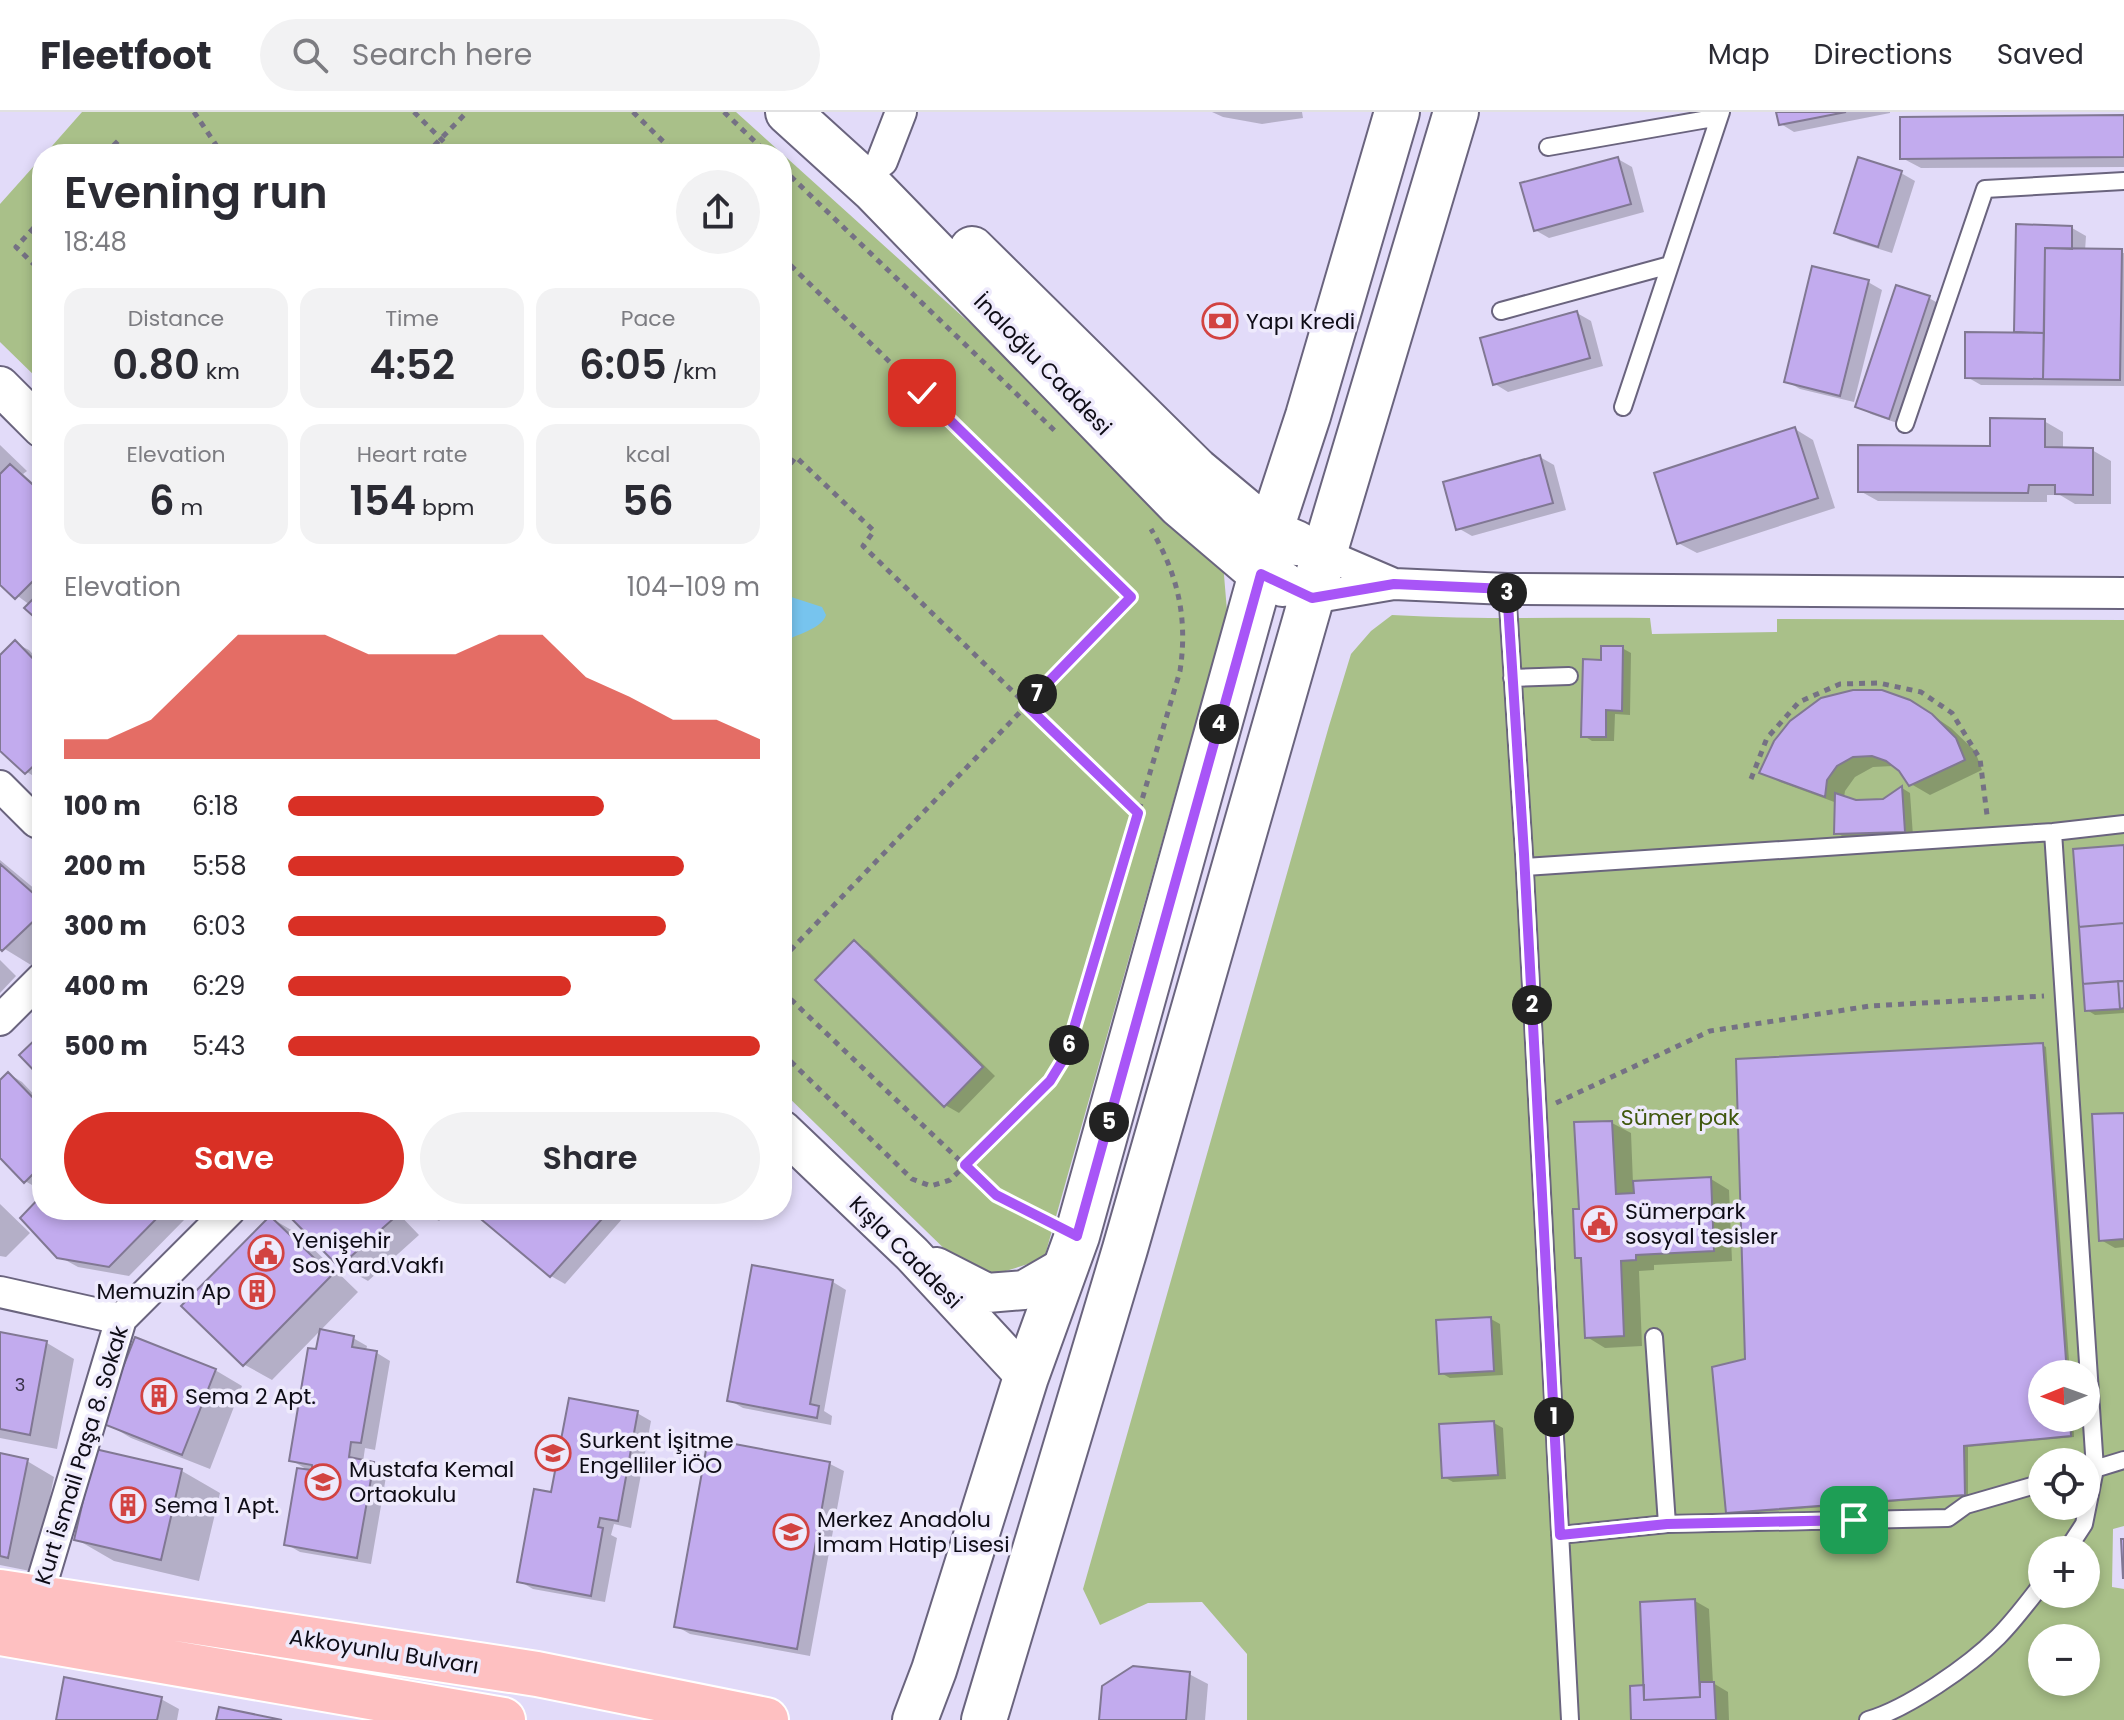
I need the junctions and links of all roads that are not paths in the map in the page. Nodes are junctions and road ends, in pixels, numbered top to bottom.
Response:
1 (788, 112) edge
2 (831, 112) edge
3 (901, 112) edge
4 (1397, 112) edge
5 (1456, 112) edge
6 (1720, 115) edge
7 (1548, 147) dead end
8 (882, 161) junction
9 (2124, 181) edge
10 (1670, 265) junction
11 (1501, 311) dead end
12 (0, 386) edge
13 (1623, 407) dead end
14 (32, 418) edge
15 (1905, 424) dead end
16 (1266, 553) junction
17 (1324, 554) junction
18 (1394, 584) junction
19 (1507, 589) junction
20 (2124, 593) edge
21 (1312, 598) junction
22 (1569, 676) dead end
23 (1512, 678) junction
24 (0, 786) edge
25 (32, 818) edge
26 (2124, 824) edge
27 (2053, 832) junction
28 (1525, 867) junction
29 (32, 988) edge
30 (0, 1020) edge
31 (792, 1140) edge
32 (220, 1220) edge
33 (1071, 1252) junction
34 (912, 1254) junction
35 (0, 1292) edge
36 (121, 1319) junction
37 (1654, 1337) dead end
38 (1026, 1377) junction
39 (2090, 1448) edge
40 (2124, 1460) edge
41 (2100, 1467) edge
42 (2028, 1487) edge
43 (1667, 1524) junction
44 (1560, 1535) junction
45 (19, 1596) edge
46 (2028, 1601) edge
47 (0, 1633) edge
48 (503, 1720) edge
49 (766, 1720) edge
50 (915, 1720) edge
51 (984, 1720) edge
52 (1570, 1720) edge
53 (1868, 1720) edge

1 - 16 main road, İnaloğlu Caddesi
2 - 8 main road, İnaloğlu Caddesi
3 - 8 street
4 - 16 main road
5 - 17 main road
6 - 7 lane
6 - 10 lane
8 - 16 main road, İnaloğlu Caddesi
9 - 15 lane
10 - 11 lane
10 - 13 lane
12 - 14 street
16 - 17 main road, İnaloğlu Caddesi
16 - 21 main road, İnaloğlu Caddesi
16 - 33 main road
17 - 18 street
17 - 21 main road
18 - 19 street
18 - 21 street
19 - 20 street
19 - 23 lane
21 - 51 main road
22 - 23 lane
23 - 28 lane
24 - 25 street
26 - 27 lane
27 - 28 lane
27 - 39 lane
28 - 44 lane
29 - 30 street
31 - 34 street, Kışla Caddesi
32 - 36 street, Kurt İsmail Paşa 8. Sokak
33 - 34 street
33 - 38 main road
34 - 38 street, Kışla Caddesi
35 - 36 street
36 - 45 street, Kurt İsmail Paşa 8. Sokak
37 - 43 lane
38 - 50 main road
40 - 41 lane
42 - 43 lane
43 - 44 lane
44 - 52 lane
45 - 49 main road, Akkoyunlu Bulvarı
46 - 53 lane
47 - 48 main road

